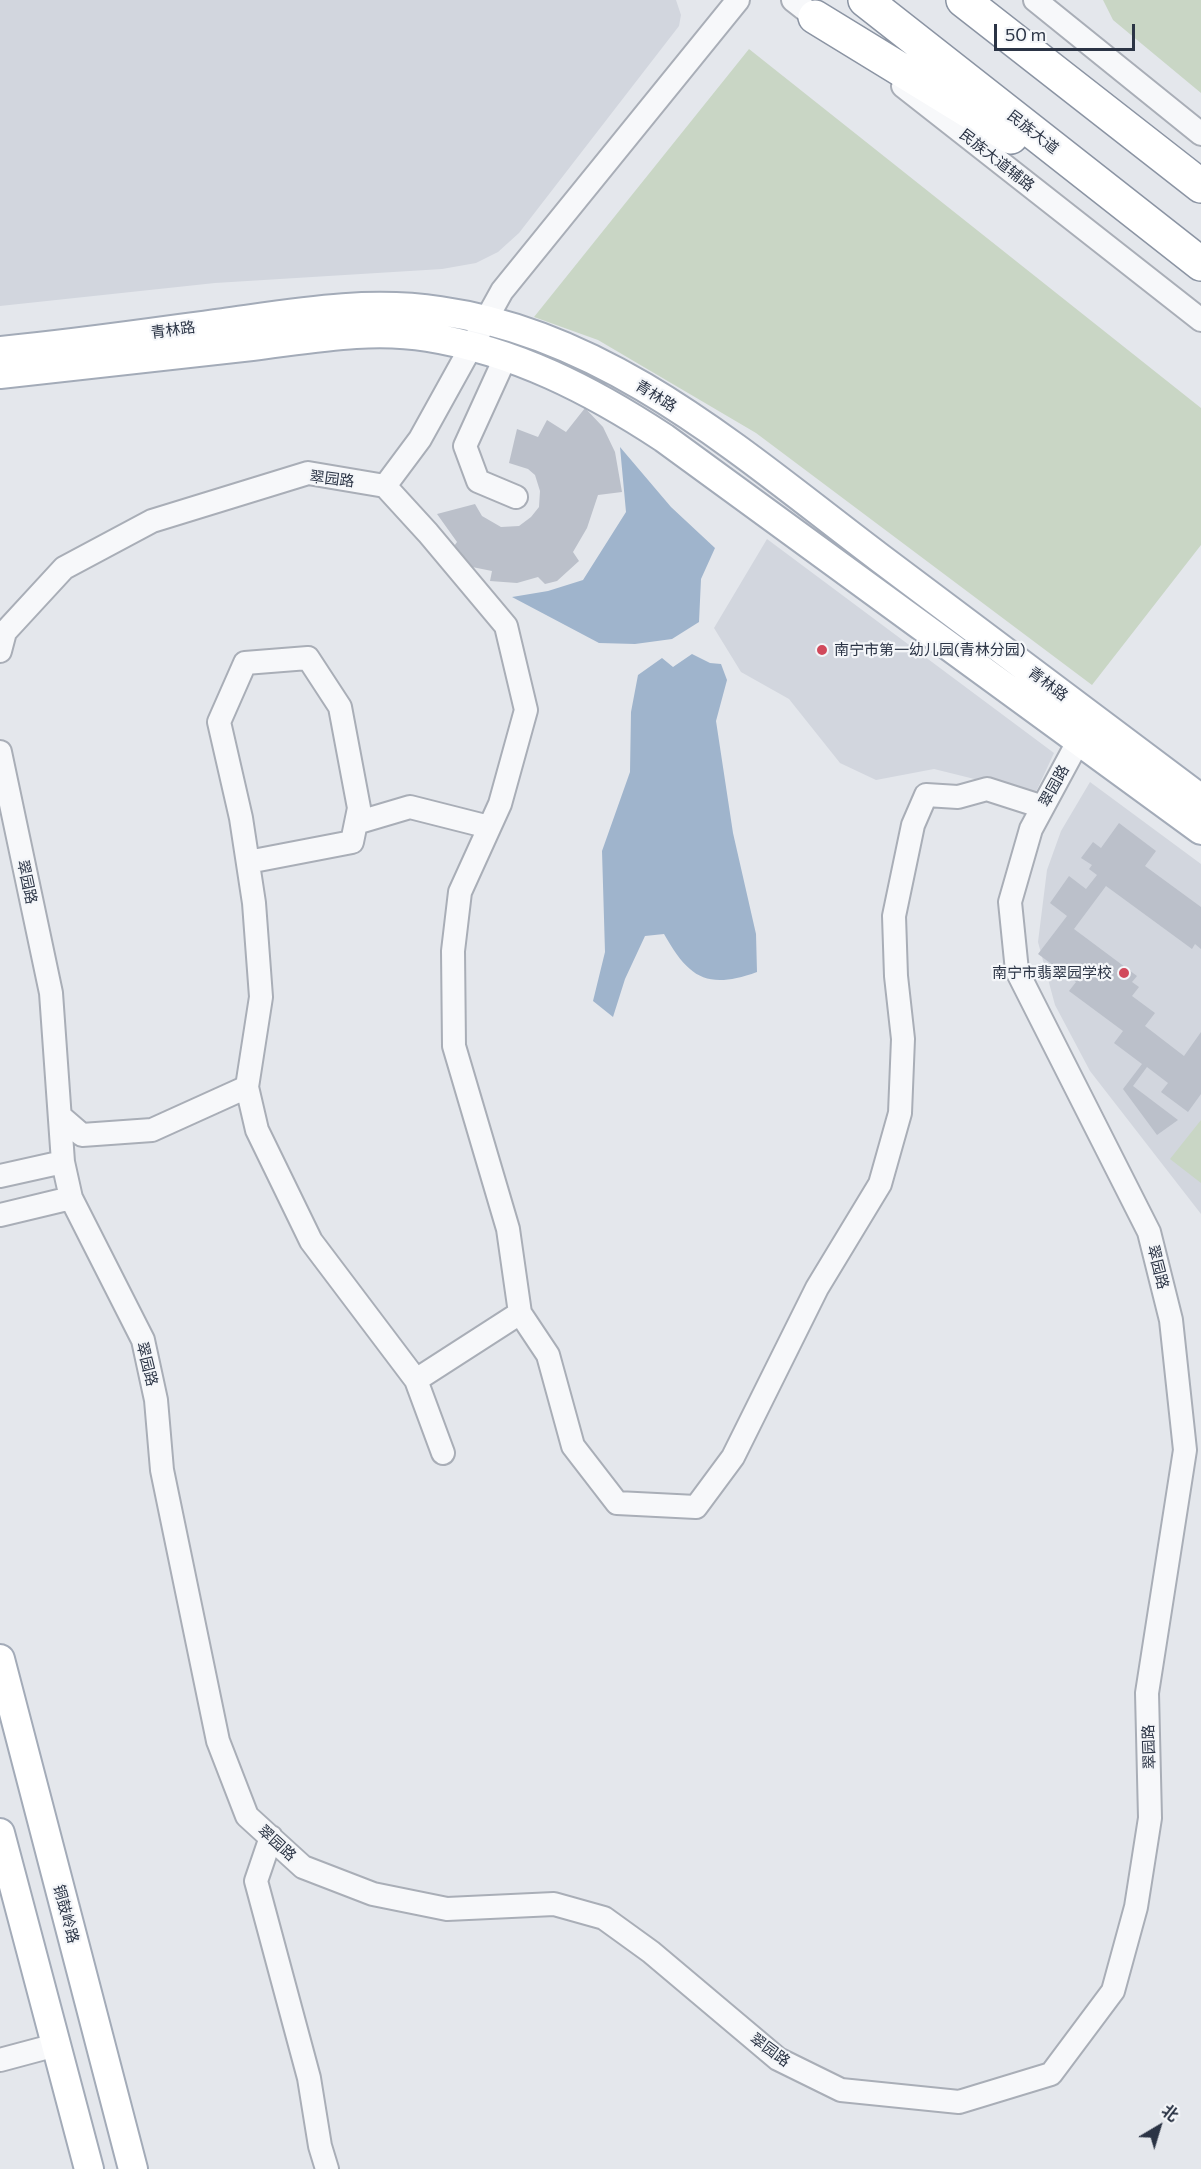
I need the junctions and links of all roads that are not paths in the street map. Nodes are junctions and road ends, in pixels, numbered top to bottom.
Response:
1 (738, 0) edge
2 (865, 0) edge
3 (963, 0) edge
4 (974, 0) edge
5 (1043, 2) edge
6 (804, 9) edge
7 (999, 27) junction
8 (1201, 134) edge
9 (1201, 186) edge
10 (1139, 215) junction
11 (1201, 264) edge
12 (487, 320) junction
13 (1201, 320) edge
14 (0, 331) edge
15 (80, 343) junction
16 (471, 346) junction
17 (0, 351) edge
18 (506, 356) junction
19 (62, 367) junction
20 (0, 374) edge
21 (0, 388) edge
22 (385, 486) junction
23 (516, 497) dead end
24 (0, 651) edge
25 (1087, 730) junction
26 (0, 752) edge
27 (1201, 800) edge
28 (1043, 807) junction
29 (356, 823) junction
30 (489, 827) junction
31 (1201, 830) edge
32 (248, 862) junction
33 (247, 1087) junction
34 (60, 1116) junction
35 (63, 1162) junction
36 (0, 1176) edge
37 (71, 1198) junction
38 (0, 1215) edge
39 (520, 1313) junction
40 (416, 1380) junction
41 (443, 1452) dead end
42 (0, 1659) edge
43 (0, 1833) edge
44 (271, 1837) junction
45 (53, 1864) junction
46 (11, 1876) junction
47 (56, 2044) junction
48 (0, 2060) edge
49 (89, 2169) edge
50 (133, 2169) edge
51 (327, 2169) edge

1 - 12 street
2 - 10 highway, 民族大道
3 - 7 highway
4 - 7 highway
5 - 8 street
6 - 10 highway
6 - 13 street, 民族大道辅路
7 - 9 highway
10 - 11 highway, 民族大道
12 - 15 main road, 青林路
12 - 16 street
12 - 25 main road, 青林路
14 - 15 main road
15 - 17 main road, 青林路
16 - 18 main road, 青林路
16 - 19 main road, 青林路
16 - 22 street
18 - 23 street
18 - 25 main road, 青林路
19 - 20 main road, 青林路
19 - 21 main road
22 - 24 street, 翠园路
22 - 30 street
25 - 27 main road, 青林路
25 - 28 street, 翠园路
25 - 31 main road, 青林路
26 - 34 street, 翠园路
28 - 39 street
28 - 44 street, 翠园路
29 - 30 street
29 - 32 street
29 - 32 street
30 - 39 street
32 - 33 street
33 - 34 street
33 - 40 street
34 - 35 street, 翠园路
35 - 36 street
35 - 37 street, 翠园路
37 - 38 street
37 - 44 street, 翠园路
39 - 40 street
40 - 41 street
42 - 45 main road, 铜鼓岭路
43 - 46 main road
44 - 51 street
45 - 46 main road
45 - 50 main road, 铜鼓岭路
46 - 47 main road
47 - 48 street
47 - 49 main road

